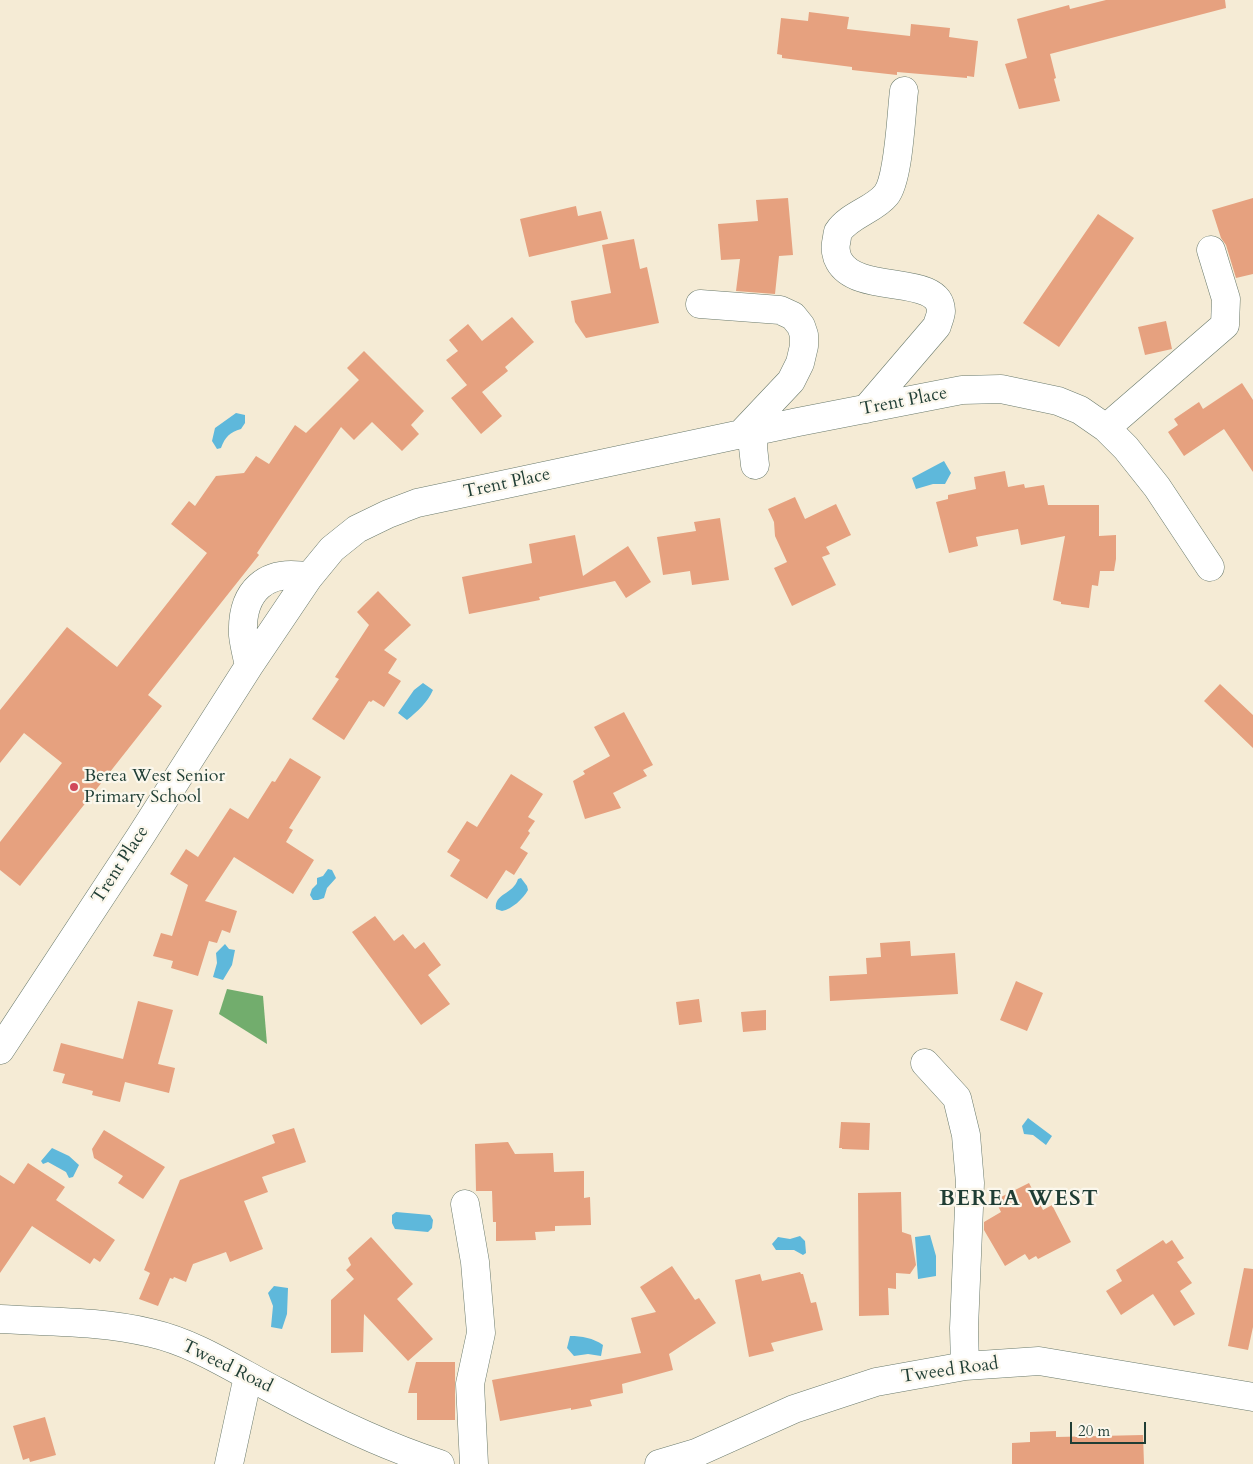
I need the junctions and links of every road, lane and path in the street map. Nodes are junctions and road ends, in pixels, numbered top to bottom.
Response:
1 (904, 91) dead end
2 (1211, 250) dead end
3 (700, 304) dead end
4 (866, 409) junction
5 (1106, 428) junction
6 (747, 433) junction
7 (755, 465) dead end
8 (1210, 567) dead end
9 (309, 577) junction
10 (249, 666) junction
11 (0, 1050) edge
12 (925, 1063) dead end
13 (465, 1204) dead end
14 (0, 1319) edge
15 (965, 1366) junction
16 (248, 1376) junction
17 (1253, 1397) edge
18 (229, 1464) edge
19 (440, 1464) edge
20 (474, 1464) edge
21 (659, 1464) edge

1 - 4 street
2 - 5 street
3 - 6 street
4 - 5 street, Trent Place
4 - 6 street, Trent Place
5 - 8 street, Trent Place
6 - 7 street
6 - 9 street, Trent Place
9 - 10 street, Trent Place
9 - 10 street
10 - 11 street, Trent Place
12 - 15 street
13 - 20 street
14 - 16 street, Tweed Road
15 - 17 street, Tweed Road
15 - 21 street, Tweed Road
16 - 18 street
16 - 19 street, Tweed Road

